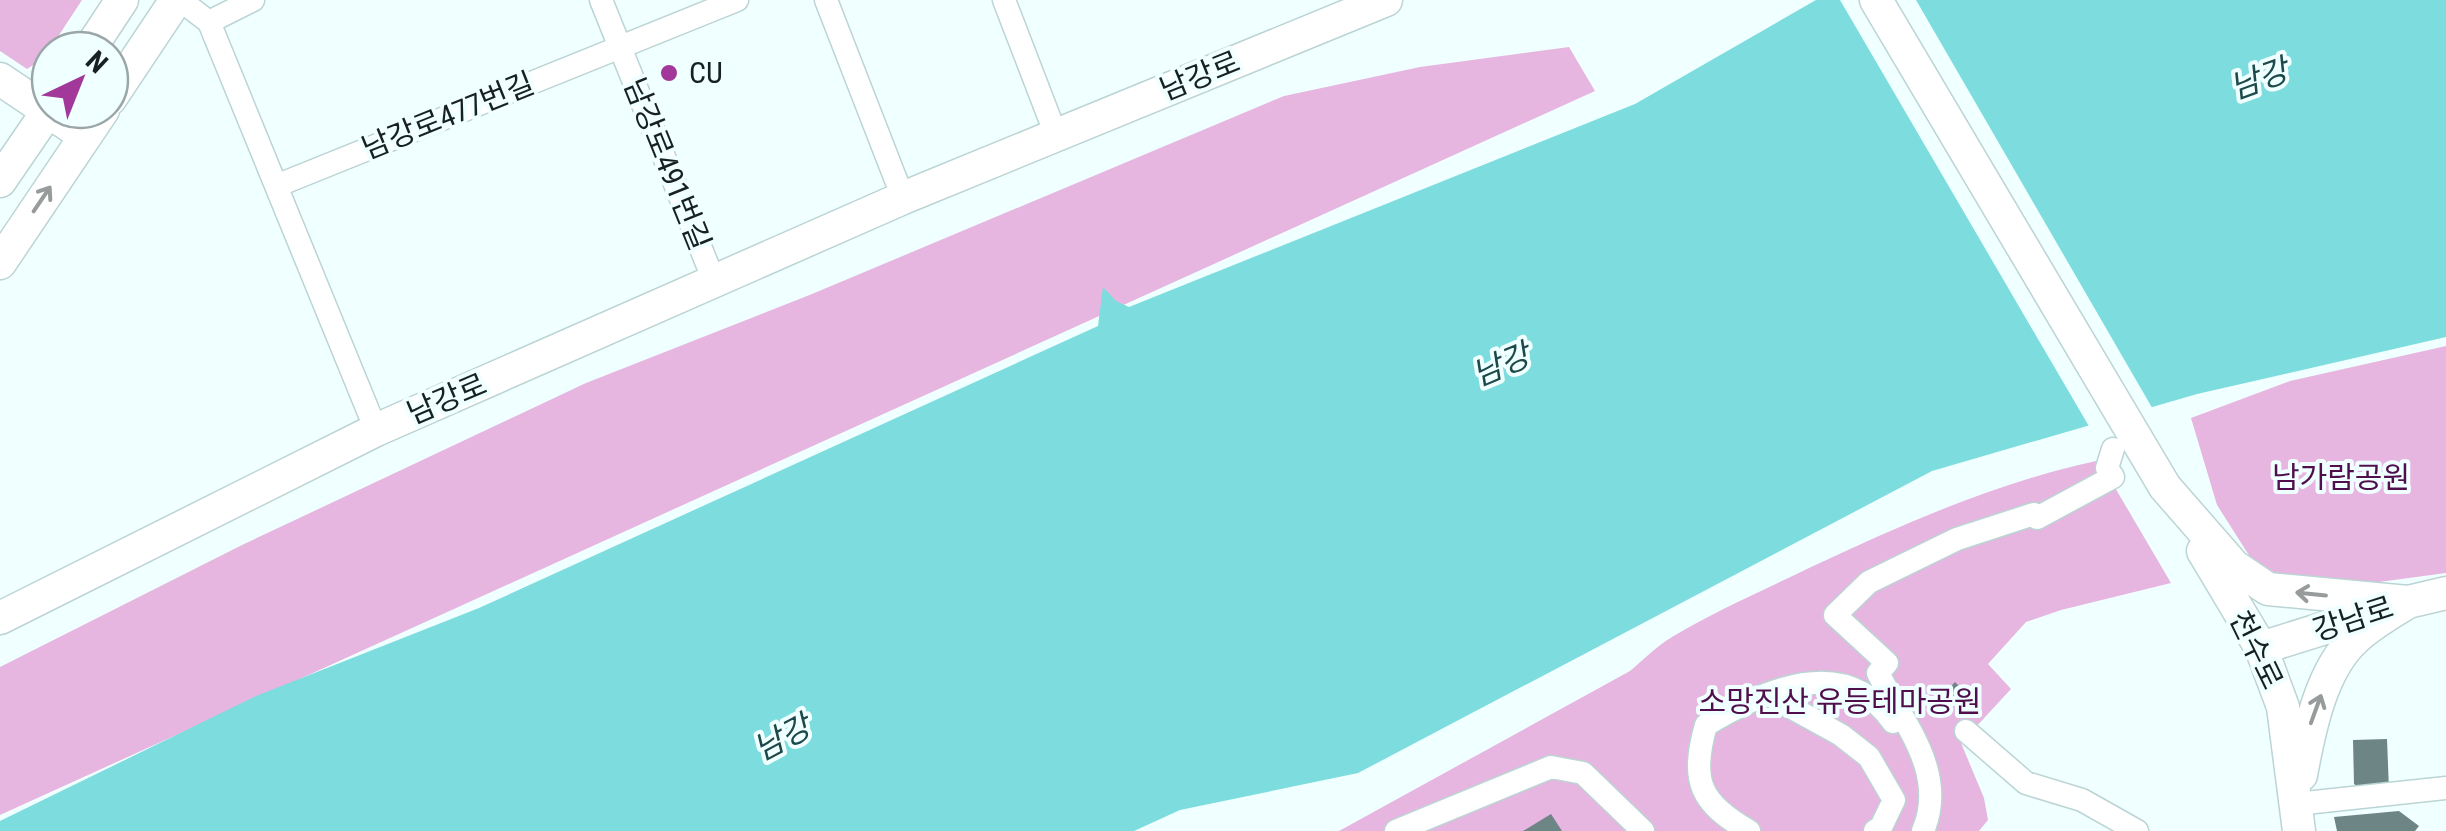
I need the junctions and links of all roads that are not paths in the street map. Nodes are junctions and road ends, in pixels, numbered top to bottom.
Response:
1 (122, 0) edge
2 (178, 0) edge
3 (253, 0) edge
4 (601, 0) edge
5 (736, 0) edge
6 (826, 0) edge
7 (1004, 0) edge
8 (1384, 0) edge
9 (1876, 0) edge
10 (209, 22) junction
11 (102, 30) edge
12 (621, 46) junction
13 (130, 70) edge
14 (0, 79) edge
15 (30, 98) edge
16 (35, 130) edge
17 (89, 130) edge
18 (1056, 136) junction
19 (0, 181) edge
20 (276, 186) junction
21 (903, 198) junction
22 (0, 263) edge
23 (714, 281) junction
24 (376, 430) junction
25 (2112, 449) dead end
26 (2165, 487) junction
27 (2446, 594) edge
28 (2408, 602) junction
29 (0, 618) edge
30 (2261, 648) junction
31 (1768, 694) junction
32 (1966, 732) dead end
33 (2446, 788) edge
34 (1933, 790) junction
35 (2297, 817) edge
36 (1396, 831) edge
37 (1643, 831) edge
38 (1750, 831) edge
39 (1876, 831) edge
40 (1922, 831) edge
41 (2137, 831) edge

1 - 11 street
2 - 10 street
2 - 13 street
3 - 10 street
4 - 12 street, 남강로491번길
5 - 12 street, 남강로491번길
6 - 21 street
7 - 18 street
8 - 18 street, 남강로
9 - 26 street
10 - 20 street
12 - 20 street, 남강로477번길
12 - 23 street, 남강로491번길
14 - 15 street
16 - 19 street
22 -> 17 street
18 - 21 street, 남강로
20 - 24 street
21 - 23 street, 남강로
23 - 24 street, 남강로
24 - 29 street, 남강로
25 - 34 street
28 -> 26 street
26 - 30 street, 천수로
27 - 28 street, 강남로
28 - 30 street, 강남로
35 -> 28 street
30 - 35 street, 천수로
31 - 34 street
31 - 38 street
31 - 39 street
32 - 41 street
33 - 35 street
34 - 40 street
36 - 37 street

